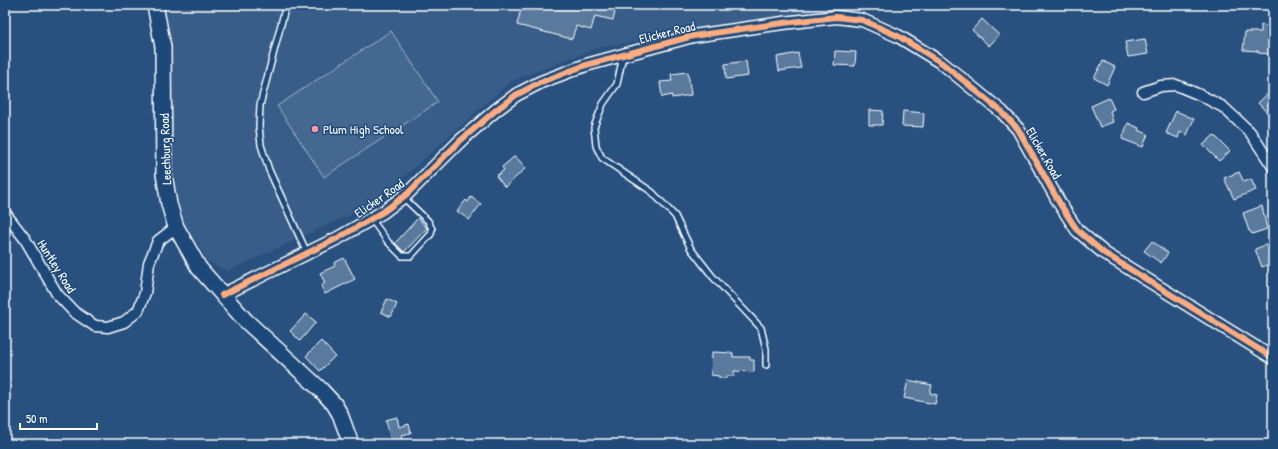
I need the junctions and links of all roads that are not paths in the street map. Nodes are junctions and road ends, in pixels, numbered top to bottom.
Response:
1 (155, 5) edge
2 (286, 5) edge
3 (623, 55) junction
4 (1143, 92) dead end
5 (1273, 167) edge
6 (403, 197) junction
7 (5, 213) edge
8 (371, 219) junction
9 (176, 227) junction
10 (307, 253) junction
11 (222, 295) junction
12 (1273, 358) edge
13 (766, 365) dead end
14 (351, 444) edge

1 - 9 main road, Leechburg Road
2 - 10 lane
3 - 6 street, Elicker Road
3 - 12 street, Elicker Road
3 - 13 lane
4 - 5 street
6 - 8 street, Elicker Road
6 - 8 lane
7 - 9 street, Huntley Road
8 - 10 street, Elicker Road
9 - 11 main road, Leechburg Road
10 - 11 street, Elicker Road
11 - 14 main road, Leechburg Road

